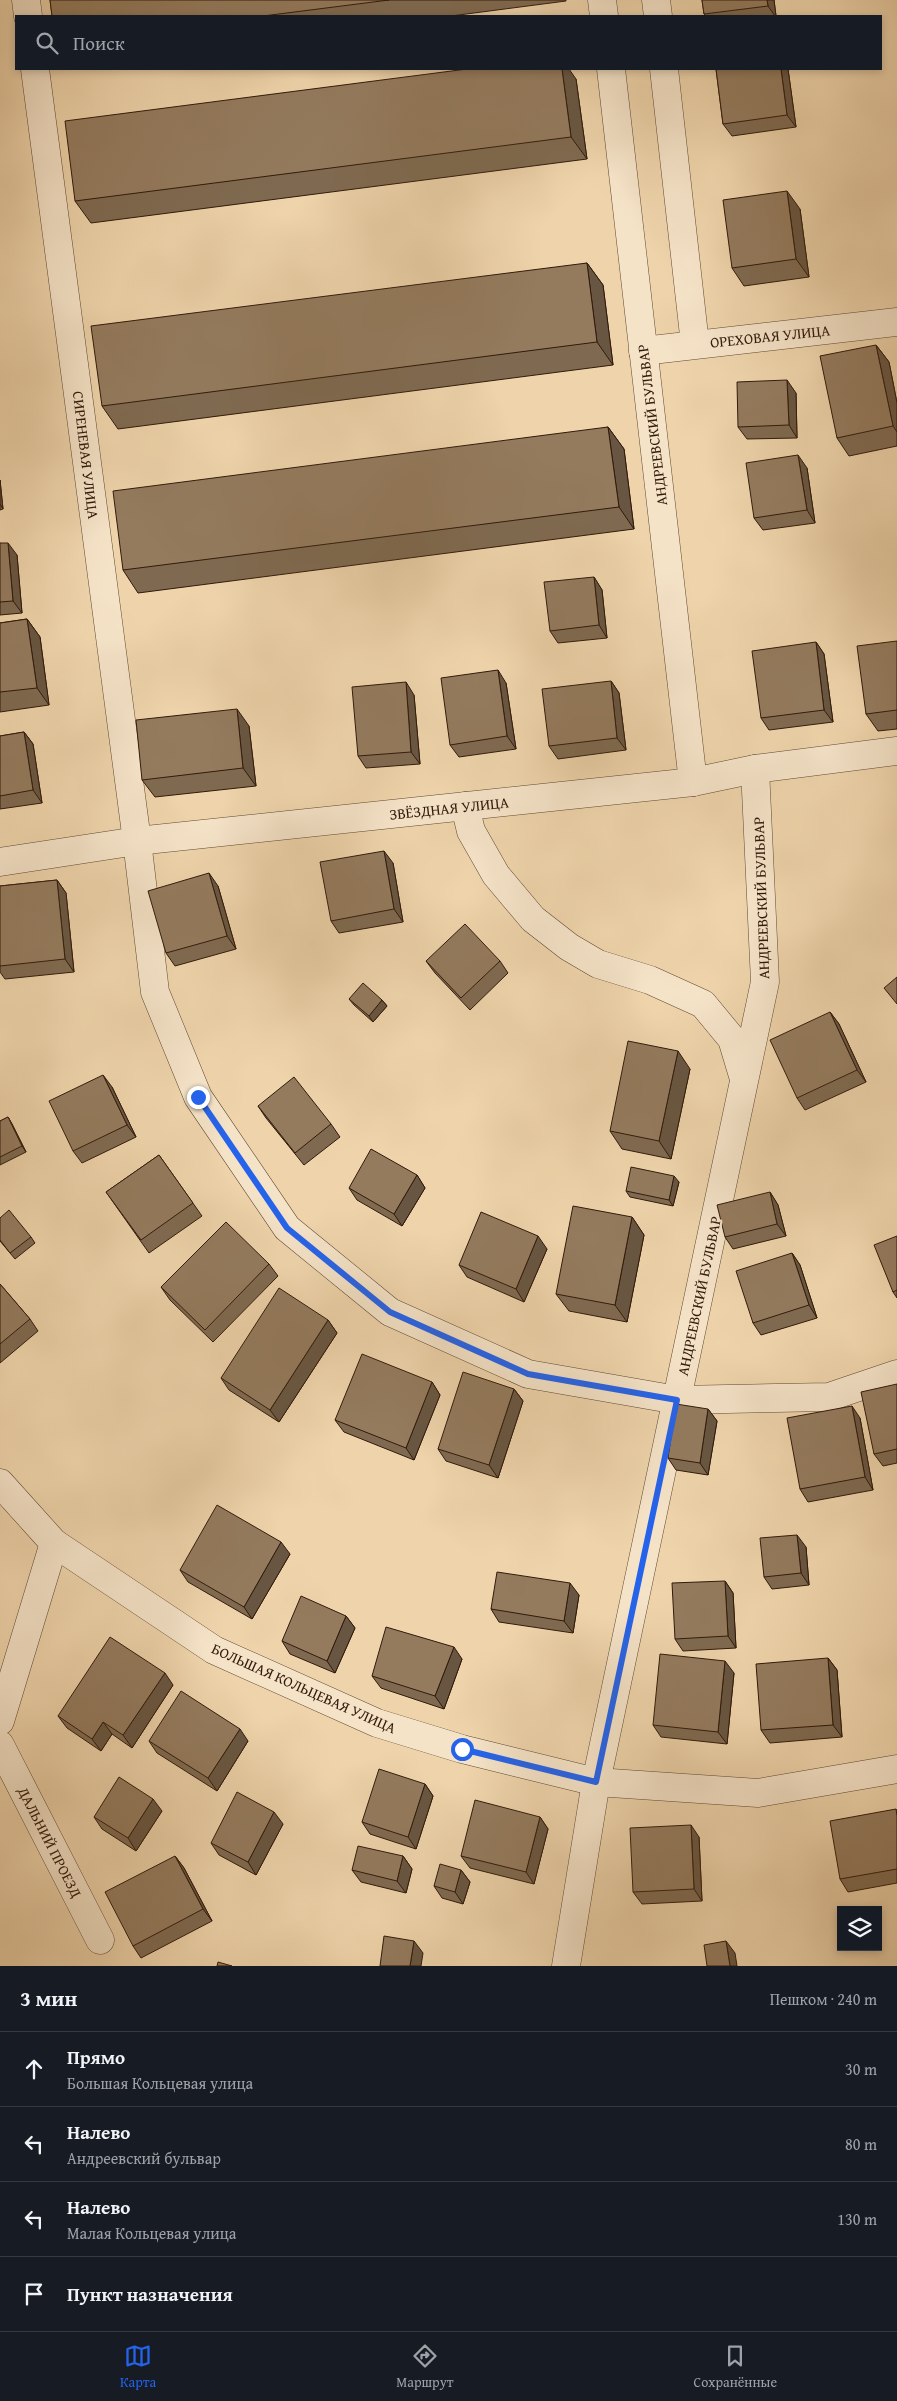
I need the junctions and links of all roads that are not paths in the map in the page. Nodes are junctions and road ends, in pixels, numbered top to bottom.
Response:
1 (26, 0) edge
2 (602, 0) edge
3 (656, 0) edge
4 (28, 15) edge
5 (604, 15) edge
6 (658, 15) edge
7 (35, 70) edge
8 (611, 70) edge
9 (664, 70) edge
10 (897, 322) edge
11 (695, 344) junction
12 (644, 351) junction
13 (897, 752) edge
14 (755, 769) junction
15 (694, 782) junction
16 (465, 806) junction
17 (138, 841) junction
18 (0, 862) edge
19 (744, 1080) junction
20 (897, 1374) edge
21 (677, 1400) junction
22 (0, 1482) edge
23 (54, 1543) junction
24 (0, 1721) edge
25 (0, 1745) edge
26 (897, 1769) edge
27 (596, 1782) junction
28 (100, 1940) dead end
29 (566, 1966) edge

1 - 4 street
2 - 5 street
3 - 6 street
7 - 17 street, СИРЕНЕВАЯ УЛИЦА
8 - 12 street, АНДРЕЕВСКИЙ БУЛЬВАР
9 - 11 street
10 - 11 street, ОРЕХОВАЯ УЛИЦА
11 - 12 street, ОРЕХОВАЯ УЛИЦА
12 - 15 street, АНДРЕЕВСКИЙ БУЛЬВАР
13 - 14 street, ЗВЁЗДНАЯ УЛИЦА
14 - 15 street, ЗВЁЗДНАЯ УЛИЦА
14 - 19 street, АНДРЕЕВСКИЙ БУЛЬВАР
15 - 16 street, ЗВЁЗДНАЯ УЛИЦА
16 - 17 street, ЗВЁЗДНАЯ УЛИЦА
16 - 19 street
17 - 18 street, ЗВЁЗДНАЯ УЛИЦА
17 - 21 street, СИРЕНЕВАЯ УЛИЦА
19 - 21 street, АНДРЕЕВСКИЙ БУЛЬВАР
20 - 21 street, СИРЕНЕВАЯ УЛИЦА
21 - 27 street, АНДРЕЕВСКИЙ БУЛЬВАР
22 - 23 street, БОЛЬШАЯ КОЛЬЦЕВАЯ УЛИЦА
23 - 24 street
23 - 27 street, БОЛЬШАЯ КОЛЬЦЕВАЯ УЛИЦА
25 - 28 street, ДАЛЬНИЙ ПРОЕЗД
26 - 27 street, БОЛЬШАЯ КОЛЬЦЕВАЯ УЛИЦА
27 - 29 street, АНДРЕЕВСКИЙ БУЛЬВАР

